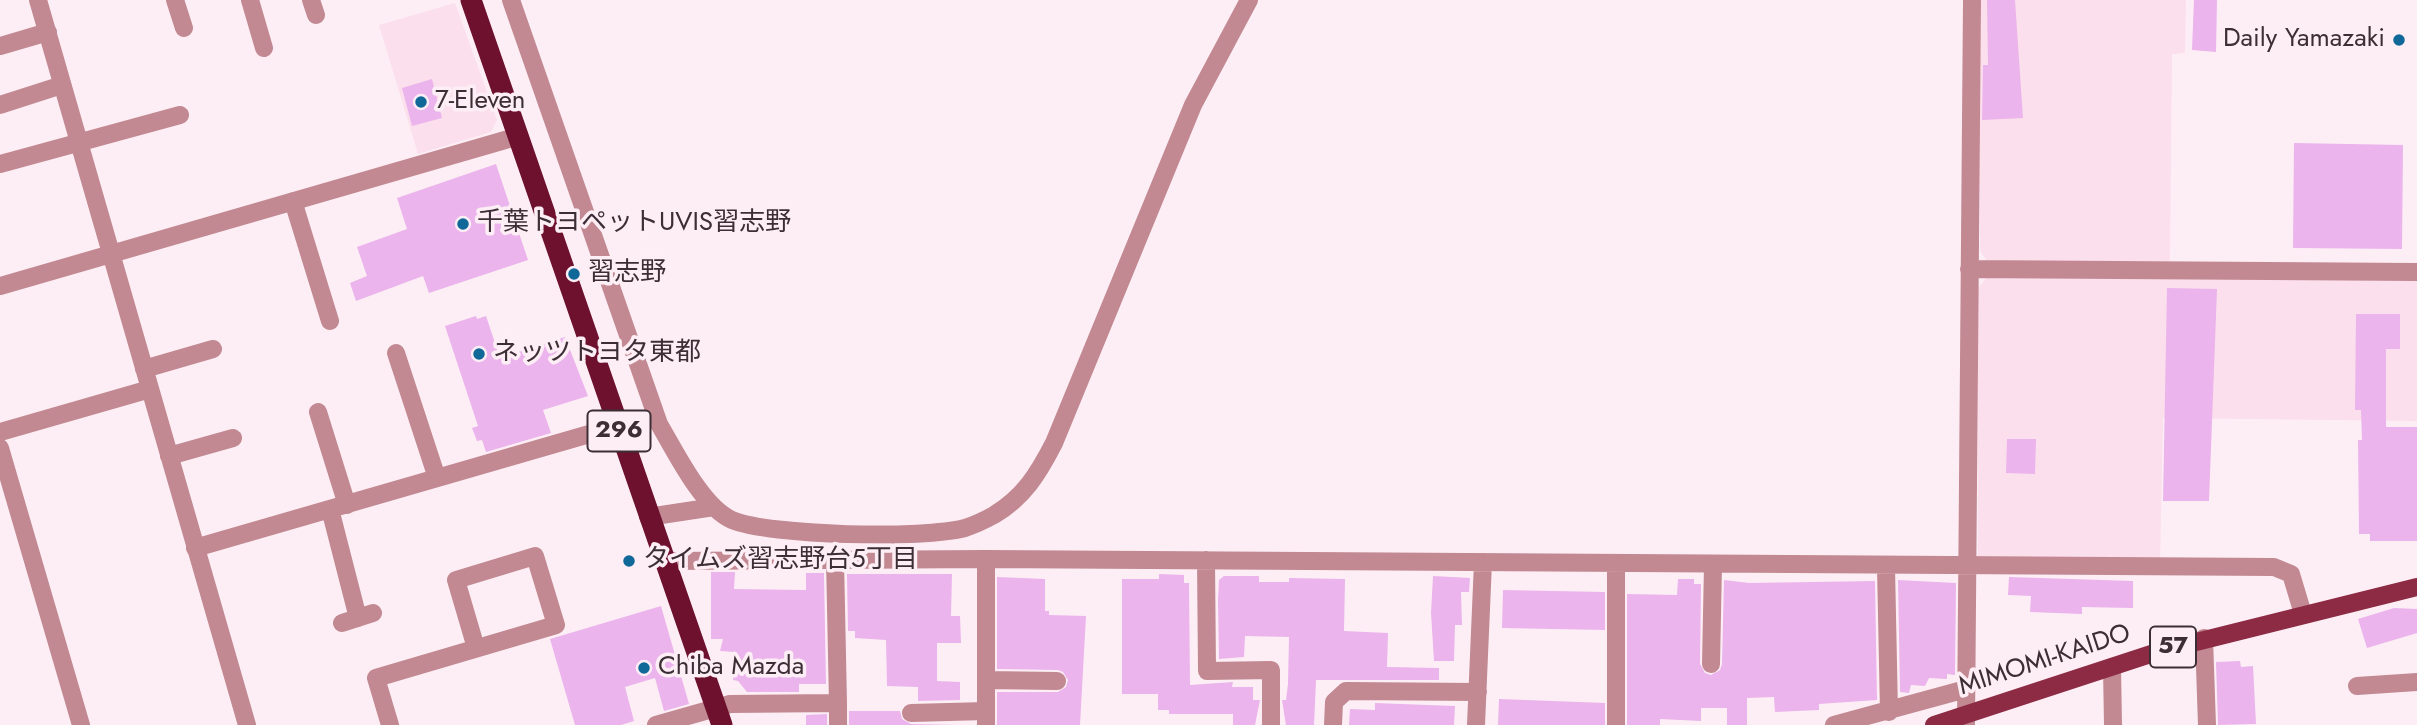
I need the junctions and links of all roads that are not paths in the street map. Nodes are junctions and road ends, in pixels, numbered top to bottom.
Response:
1 (38, 0) edge
2 (176, 0) edge
3 (250, 0) edge
4 (471, 0) edge
5 (511, 0) edge
6 (1249, 0) edge
7 (1972, 0) edge
8 (184, 28) dead end
9 (48, 32) junction
10 (0, 46) edge
11 (264, 48) dead end
12 (62, 85) junction
13 (0, 105) edge
14 (180, 115) dead end
15 (519, 136) junction
16 (79, 142) junction
17 (0, 164) edge
18 (293, 201) junction
19 (110, 254) junction
20 (1969, 269) junction
21 (2417, 272) edge
22 (0, 286) edge
23 (330, 321) dead end
24 (213, 349) dead end
25 (396, 353) dead end
26 (144, 369) junction
27 (150, 389) junction
28 (318, 412) dead end
29 (617, 426) junction
30 (0, 432) edge
31 (233, 438) dead end
32 (0, 448) edge
33 (169, 456) junction
34 (437, 478) junction
35 (338, 507) junction
36 (713, 507) junction
37 (648, 517) junction
38 (195, 548) junction
39 (986, 559) junction
40 (835, 560) junction
41 (1206, 560) junction
42 (664, 561) junction
43 (1483, 562) junction
44 (1616, 564) junction
45 (1713, 565) junction
46 (1886, 566) junction
47 (1967, 567) junction
48 (2417, 587) edge
49 (2303, 614) junction
50 (358, 618) dead end
51 (2204, 638) junction
52 (476, 648) junction
53 (1711, 664) dead end
54 (2112, 667) junction
55 (986, 680) junction
56 (1057, 681) dead end
57 (2417, 682) edge
58 (2357, 686) dead end
59 (1966, 689) junction
60 (1478, 692) junction
61 (838, 703) junction
62 (1889, 712) junction
63 (911, 713) dead end
64 (719, 716) edge
65 (986, 718) edge
66 (1966, 720) edge
67 (81, 725) edge
68 (247, 725) edge
69 (390, 725) edge
70 (656, 725) edge
71 (838, 725) edge
72 (1271, 725) edge
73 (1333, 725) edge
74 (1476, 725) edge
75 (1616, 725) edge
76 (1834, 725) edge
77 (1934, 725) edge
78 (2113, 725) edge
79 (2207, 725) edge

1 - 9 street
2 - 8 street
3 - 11 street
4 - 15 highway, 296
5 - 36 street
6 - 36 street
7 - 20 street
9 - 10 street
9 - 12 street
12 - 13 street
12 - 16 street
14 - 16 street
15 - 18 street
15 - 29 highway, 296
16 - 17 street
16 - 19 street
18 - 19 street
18 - 23 street
19 - 22 street
19 - 26 street
20 - 21 street
20 - 47 street
24 - 26 street
25 - 34 street
26 - 27 street
27 - 30 street
27 - 33 street
28 - 35 street
29 - 34 street
29 - 37 highway, 296
31 - 33 street
32 - 67 street
33 - 38 street
34 - 35 street
35 - 38 street
35 - 50 street
36 - 37 street
37 - 42 highway, 296
38 - 68 street
39 - 40 street
39 - 41 street
39 - 55 street
40 - 42 street
40 - 61 street
41 - 43 street
41 - 72 street
42 - 64 highway, 296
43 - 44 street
43 - 60 street
44 - 45 street
44 - 75 street
45 - 46 street
45 - 53 street
46 - 47 street
46 - 62 street
47 - 49 street
47 - 59 street
48 - 49 main road, MIMOMI-KAIDO / 57
49 - 51 main road, MIMOMI-KAIDO / 57
51 - 54 main road, MIMOMI-KAIDO / 57
51 - 79 street
52 - 52 street
52 - 69 street
54 - 66 main road, MIMOMI-KAIDO / 57
54 - 78 street
55 - 56 street
55 - 65 street
57 - 58 street
59 - 62 street
59 - 66 street
60 - 73 street
60 - 74 street
61 - 64 street
61 - 71 street
62 - 76 street
63 - 65 street
64 - 70 street
66 - 77 main road, MIMOMI-KAIDO / 57

